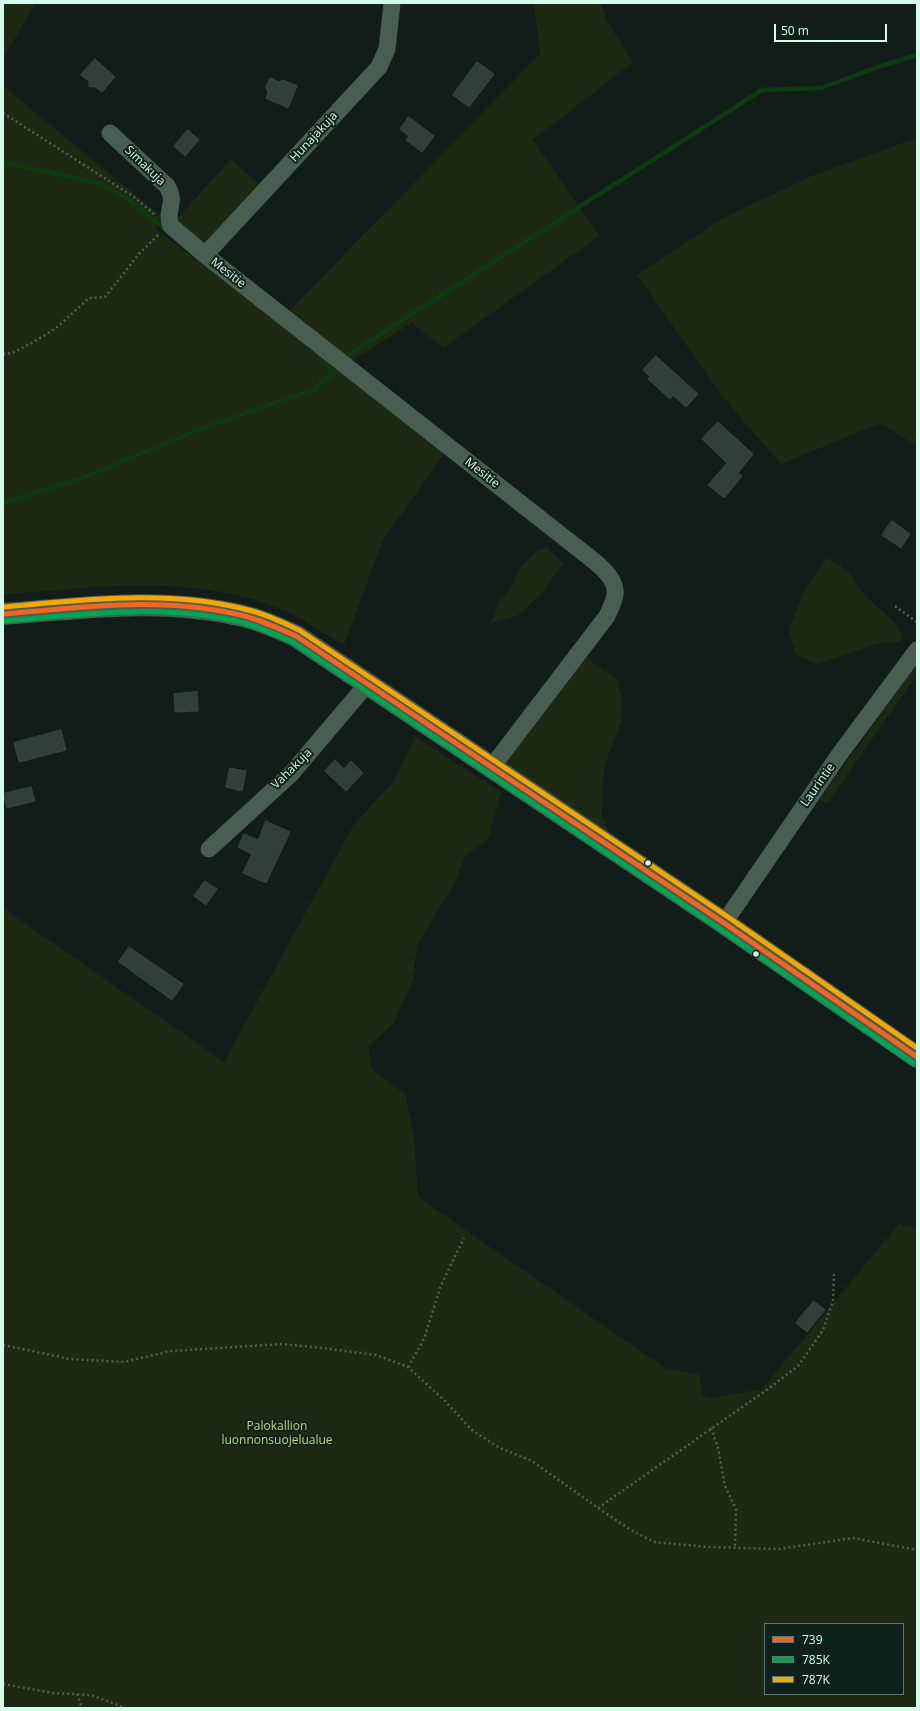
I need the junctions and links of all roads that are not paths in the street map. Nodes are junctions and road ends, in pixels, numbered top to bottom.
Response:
1 (392, 3) edge
2 (110, 133) dead end
3 (166, 228) joint
4 (206, 255) junction
5 (3, 614) edge
6 (917, 650) edge
7 (368, 683) junction
8 (491, 768) junction
9 (209, 848) dead end
10 (724, 923) junction
11 (917, 1057) edge

1 - 4 street, Hunajakuja
2 - 3 street, Simakuja
3 - 4 street, Mesitie
4 - 8 street, Mesitie
5 - 7 street
6 - 10 street, Laurintie
7 - 8 street
7 - 9 street, Vahakuja
8 - 10 street
10 - 11 street

